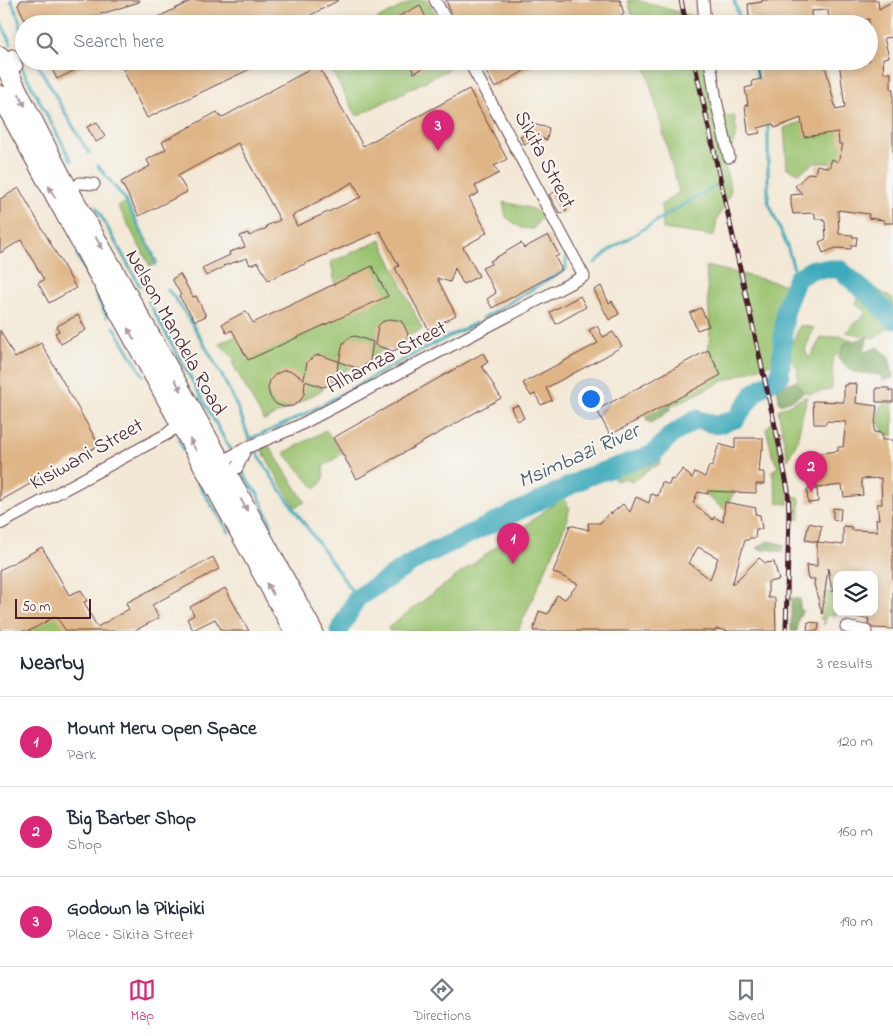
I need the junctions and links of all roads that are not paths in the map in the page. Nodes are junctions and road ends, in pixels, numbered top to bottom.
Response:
1 (435, 0) edge
2 (703, 0) edge
3 (443, 15) edge
4 (704, 15) edge
5 (6, 56) edge
6 (474, 70) edge
7 (711, 70) edge
8 (0, 95) edge
9 (729, 157) dead end
10 (80, 182) dead end
11 (94, 184) dead end
12 (584, 276) joint
13 (173, 428) junction
14 (246, 448) junction
15 (221, 467) junction
16 (0, 524) edge
17 (846, 627) dead end
18 (313, 630) edge
19 (294, 631) edge
20 (866, 631) edge

1 - 3 street
2 - 4 street
5 -> 15 main road, Nelson Mandela Road
6 - 12 street, Sikita Street
7 - 9 street
13 -> 8 main road, Nelson Mandela Road
10 - 11 street
12 - 14 street, Alhamza Street
15 -> 13 main road, Nelson Mandela Road
13 - 16 street, Kisiwani Street
14 - 15 street, Alhamza Street
14 - 15 street
15 -> 18 main road, Nelson Mandela Road
19 -> 15 main road, Nelson Mandela Road
17 - 20 street

